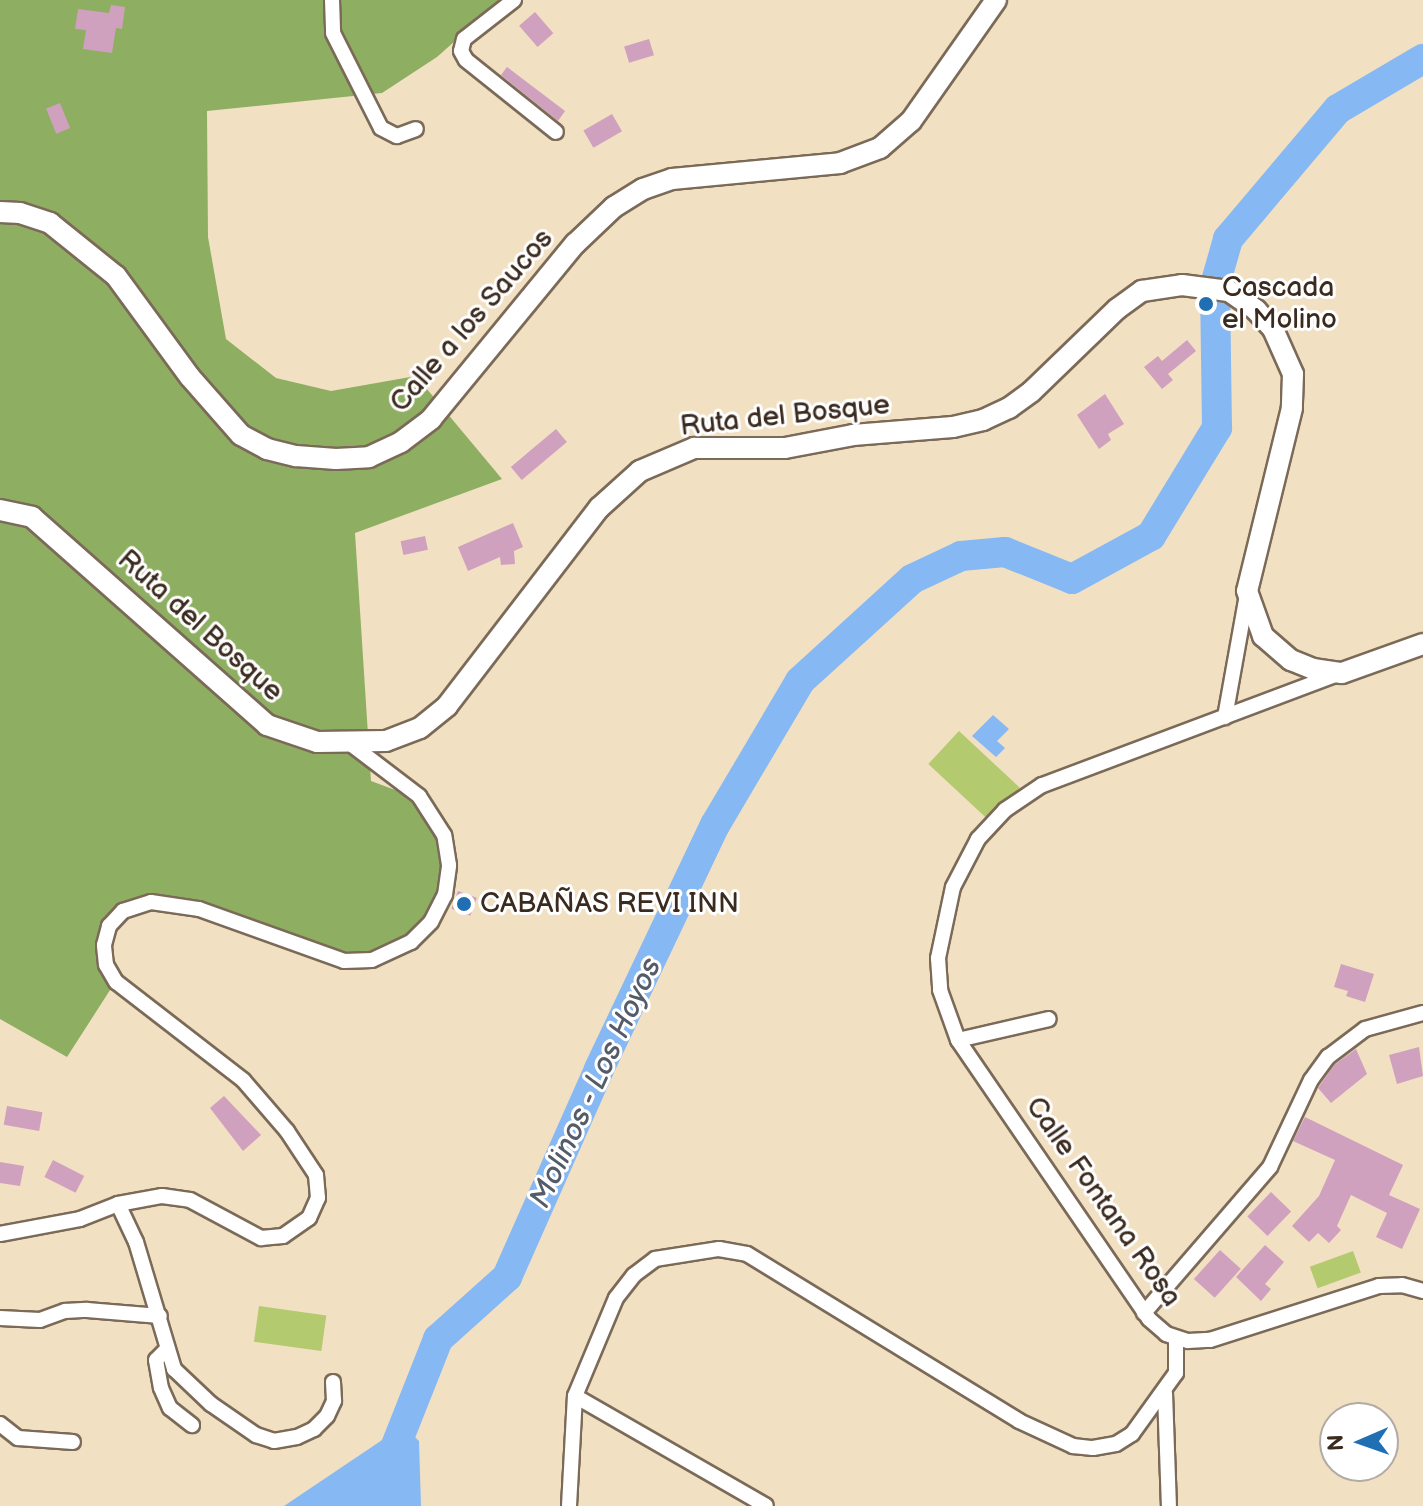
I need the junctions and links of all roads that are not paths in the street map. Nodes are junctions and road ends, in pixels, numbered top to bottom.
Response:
1 (332, 0) edge
2 (514, 0) edge
3 (996, 0) edge
4 (416, 129) dead end
5 (556, 132) dead end
6 (0, 212) edge
7 (0, 510) edge
8 (1247, 591) junction
9 (1423, 644) edge
10 (1342, 673) junction
11 (1225, 717) junction
12 (348, 742) junction
13 (1423, 1013) edge
14 (1049, 1019) dead end
15 (958, 1040) junction
16 (118, 1204) junction
17 (0, 1234) edge
18 (1423, 1291) edge
19 (1144, 1313) junction
20 (160, 1316) junction
21 (0, 1318) edge
22 (1176, 1338) junction
23 (166, 1350) junction
24 (333, 1382) dead end
25 (1165, 1393) junction
26 (575, 1396) junction
27 (0, 1424) edge
28 (192, 1425) dead end
29 (73, 1442) dead end
30 (569, 1506) edge
31 (766, 1506) edge
32 (1169, 1506) edge

1 - 4 street
2 - 5 street
3 - 6 street, Calle a los Saucos
7 - 12 street, Ruta del Bosque
8 - 10 street
8 - 11 street
8 - 12 street, Ruta del Bosque
9 - 10 street
10 - 11 street, Calle Fontana Rosa
11 - 15 street, Calle Fontana Rosa
12 - 16 street
13 - 19 street
14 - 15 street
15 - 19 street, Calle Fontana Rosa
16 - 17 street
16 - 20 street
18 - 22 street
19 - 22 street, Calle Fontana Rosa
20 - 21 street
20 - 23 street
22 - 25 street, Calle Fontana Rosa
23 - 24 street
23 - 28 street
25 - 26 street, Calle Fontana Rosa
25 - 32 street
26 - 30 street, Calle Fontana Rosa
26 - 31 street
27 - 29 street

